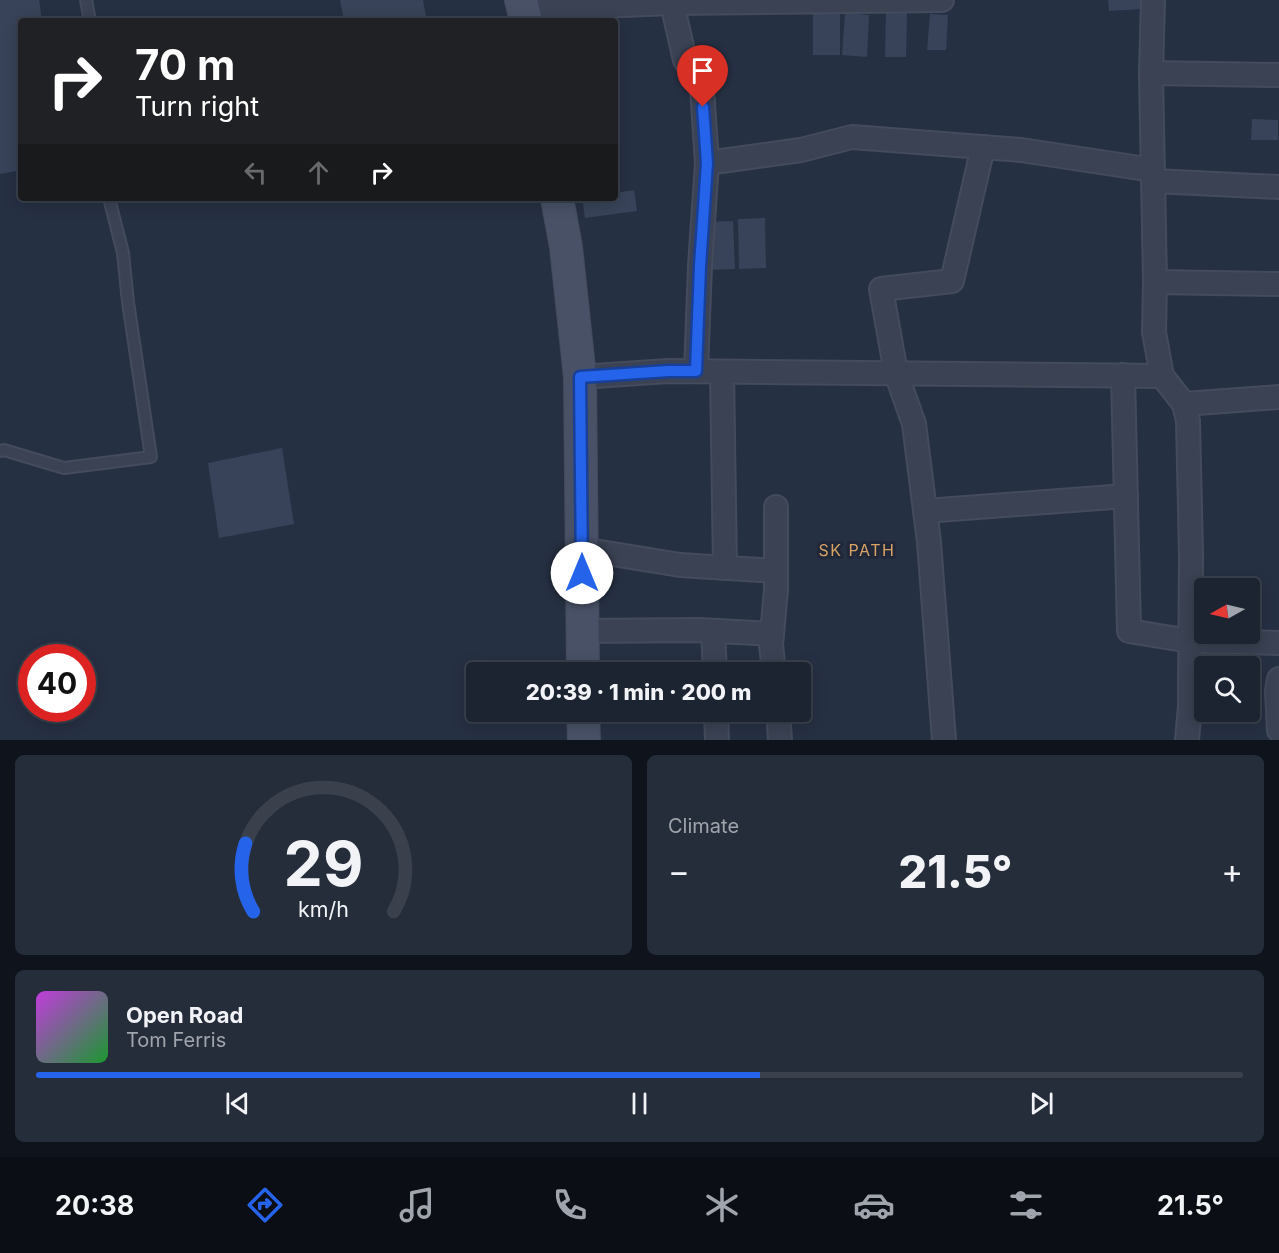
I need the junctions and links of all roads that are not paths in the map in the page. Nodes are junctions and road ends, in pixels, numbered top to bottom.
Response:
1 (86, 0) edge
2 (942, 0) edge
3 (1153, 0) edge
4 (814, 1) edge
5 (672, 3) junction
6 (523, 10) edge
7 (89, 18) edge
8 (1151, 73) junction
9 (1279, 75) edge
10 (983, 147) junction
11 (707, 163) junction
12 (1153, 176) junction
13 (1279, 186) edge
14 (110, 201) edge
15 (558, 201) edge
16 (1155, 282) junction
17 (1279, 284) edge
18 (696, 371) junction
19 (722, 372) junction
20 (896, 373) junction
21 (1123, 375) junction
22 (1162, 376) junction
23 (580, 377) junction
24 (1279, 397) edge
25 (1184, 404) junction
26 (0, 451) edge
27 (1126, 495) junction
28 (776, 507) dead end
29 (925, 511) junction
30 (582, 549) junction
31 (725, 568) junction
32 (776, 571) junction
33 (582, 631) junction
34 (713, 631) junction
35 (772, 634) junction
36 (1190, 641) junction
37 (1279, 643) edge
38 (583, 662) edge
39 (715, 662) edge
40 (773, 662) edge
41 (1279, 679) edge
42 (583, 722) edge
43 (716, 722) edge
44 (779, 722) edge
45 (1279, 730) edge
46 (584, 740) edge
47 (717, 740) edge
48 (780, 740) edge
49 (944, 740) edge
50 (1187, 740) edge

1 - 7 lane
2 - 4 street
3 - 8 street
4 - 5 street
5 - 6 street
5 - 11 street
8 - 9 street
8 - 12 street
10 - 11 street
10 - 12 street
10 - 20 street
11 - 18 street
12 - 13 street
12 - 16 street
14 - 26 lane
15 - 23 street
16 - 17 street
16 - 22 street
18 - 19 street
18 - 23 street
19 - 20 street
19 - 31 street
20 - 21 street
20 - 29 street
21 - 22 street
21 - 27 street
22 - 25 street
23 - 30 street
24 - 25 street
25 - 36 street
27 - 29 street
27 - 36 street
28 - 32 street
29 - 49 street
30 - 31 street
30 - 33 street
31 - 32 street
32 - 35 street
33 - 34 street
33 - 38 street
34 - 35 street
34 - 39 street
35 - 40 street
36 - 37 street
36 - 50 street
41 - 45 street
42 - 46 street
43 - 47 street
44 - 48 street

